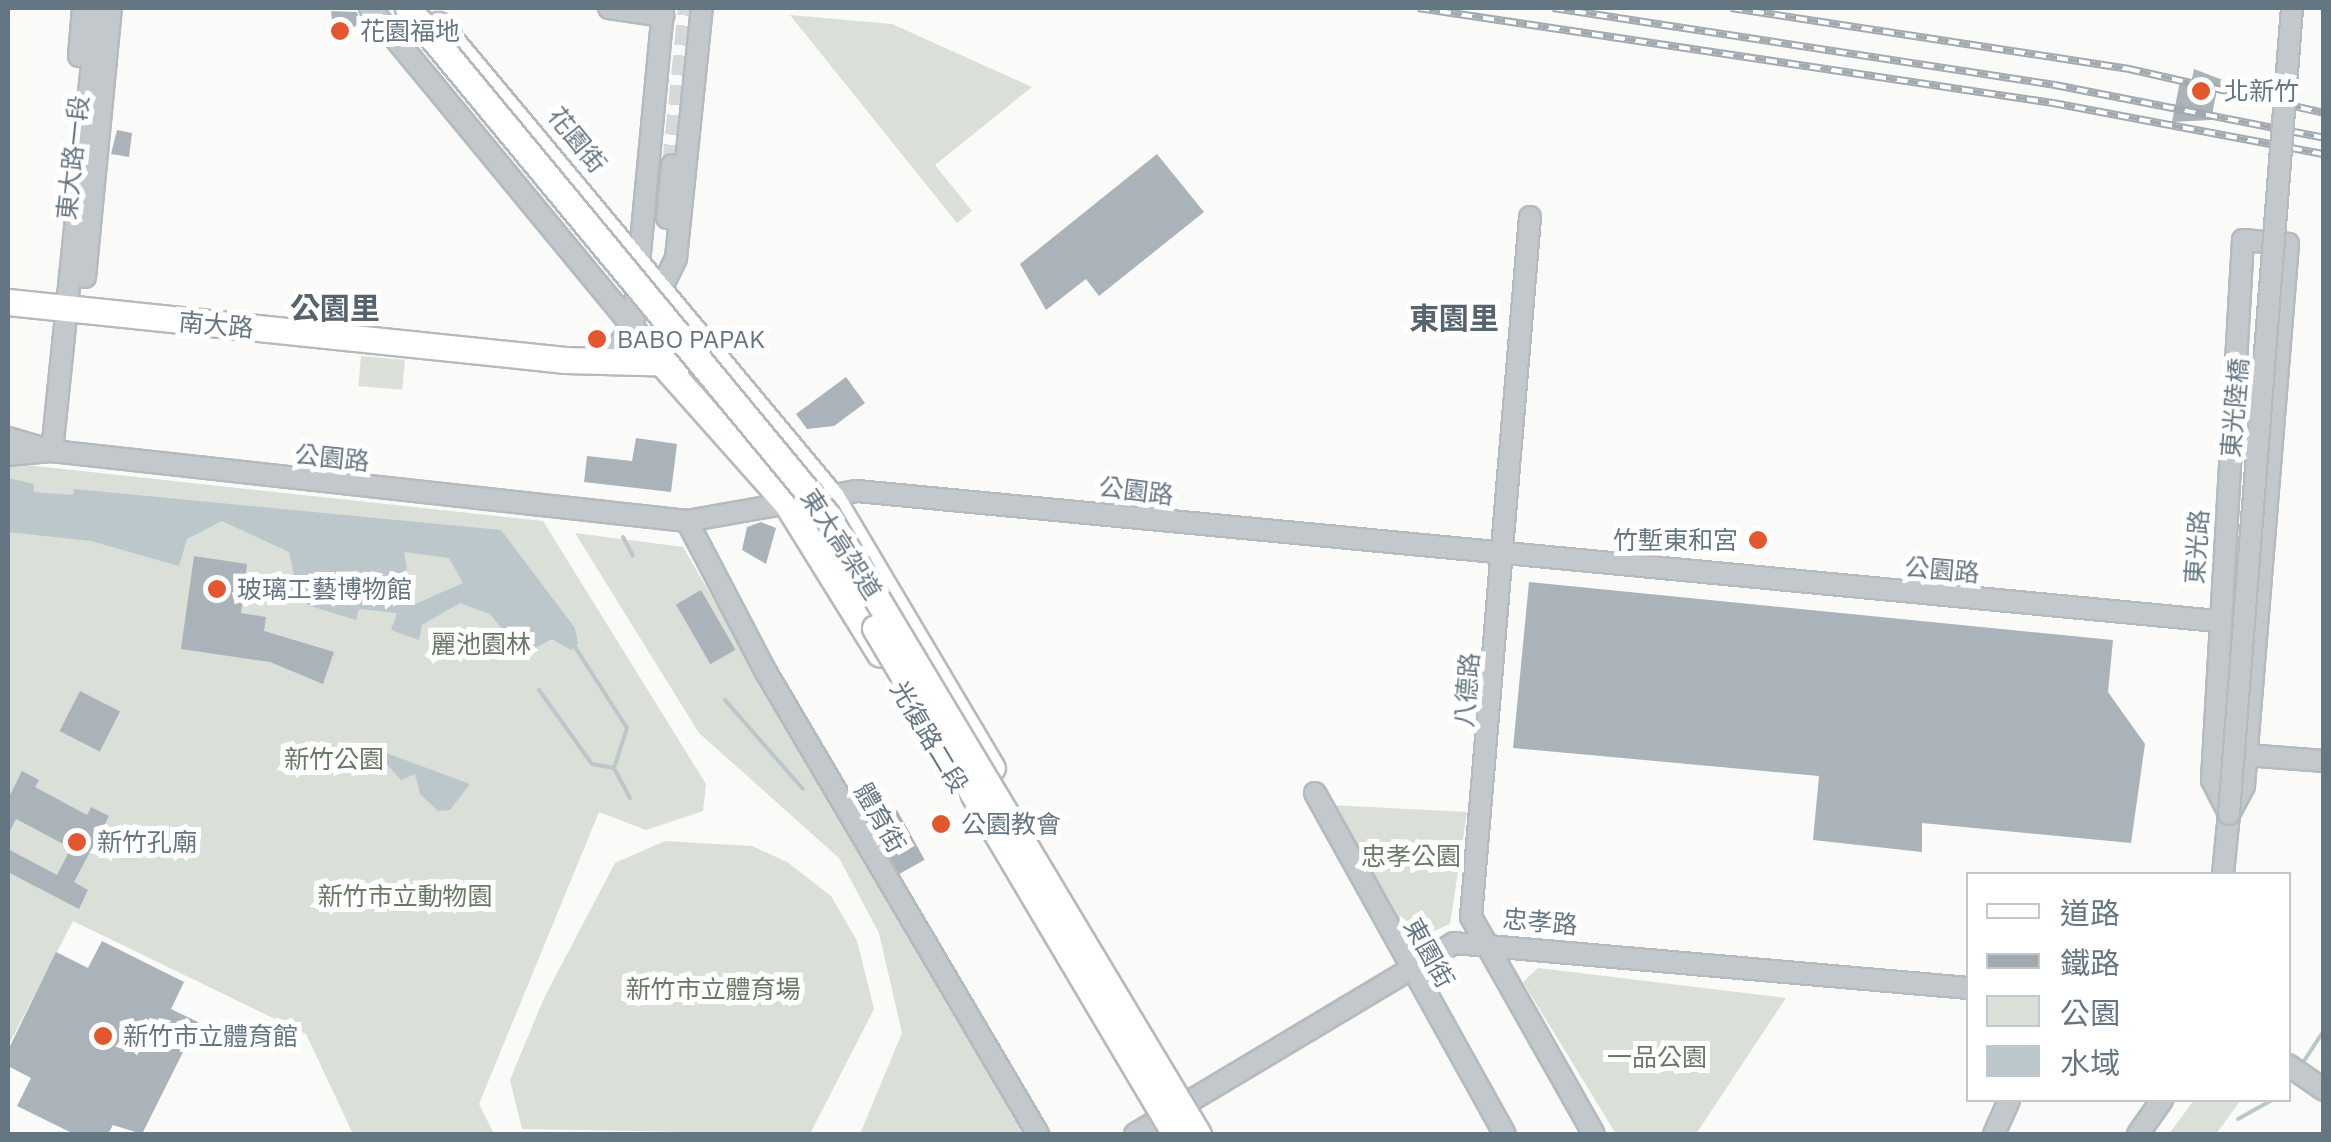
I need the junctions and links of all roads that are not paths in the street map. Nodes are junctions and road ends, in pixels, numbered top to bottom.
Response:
1 (83, 8) edge
2 (98, 8) edge
3 (111, 8) edge
4 (370, 8) edge
5 (388, 8) edge
6 (408, 8) edge
7 (424, 8) edge
8 (438, 8) edge
9 (608, 8) edge
10 (702, 8) edge
11 (2292, 8) edge
12 (663, 12) edge
13 (672, 165) tunnel mouth
14 (1530, 217) dead end
15 (638, 265) junction
16 (660, 290) junction
17 (604, 291) junction
18 (8, 302) edge
19 (68, 310) junction
20 (633, 327) junction
21 (719, 362) junction
22 (662, 363) junction
23 (604, 364) junction
24 (8, 438) edge
25 (52, 452) junction
26 (8, 454) edge
27 (2226, 474) junction
28 (2271, 477) junction
29 (831, 497) junction
30 (787, 504) junction
31 (687, 521) junction
32 (1504, 551) junction
33 (2217, 621) junction
34 (882, 641) junction
35 (2246, 755) junction
36 (2324, 760) edge
37 (1315, 792) dead end
38 (2229, 814) junction
39 (2223, 872) edge
40 (1483, 942) junction
41 (1408, 969) junction
42 (1966, 988) edge
43 (2291, 1067) edge
44 (2324, 1090) edge
45 (1188, 1102) junction
46 (2008, 1102) edge
47 (2161, 1102) edge
48 (1157, 1131) edge
49 (1038, 1134) edge
50 (1198, 1134) edge
51 (1208, 1134) edge
52 (1505, 1134) edge
53 (1594, 1134) edge
54 (1994, 1134) edge
55 (2138, 1134) edge

1 - 19 street, 東大路一段
2 - 19 street, 東大路一段
3 - 19 street, 東大路一段
4 - 17 street
5 - 34 main road, 東大高架道
6 - 50 main road, 東大高架道, bridge
7 - 15 main road, 光復路二段
8 - 15 street, 花園街
9 - 12 street
10 - 16 street
11 - 38 street, 東光陸橋, bridge
12 - 15 street
13 - 16 street
14 - 32 street, 八德路
15 - 16 main road, 光復路二段
15 - 17 street
15 - 20 street
16 - 21 main road, 光復路二段
16 - 22 street
17 - 20 street
18 - 19 main road, 南大路
19 - 23 main road, 南大路
19 - 25 street, 東大路一段
20 - 22 street, 光復路二段
20 - 23 street
21 - 22 main road
21 - 29 main road, 光復路二段
22 - 23 main road, 南大路
22 - 30 main road, 光復路二段
24 - 25 street, 公園路
25 - 26 street, 公園路
25 - 31 street, 公園路
27 - 28 street
27 - 28 street, 東光路
27 - 33 street, 東光路
28 - 35 street, 東光路
29 - 30 street, 公園路
29 - 32 street, 公園路
29 - 45 main road, 光復路二段
30 - 31 street, 公園路
30 - 48 main road, 光復路二段
31 - 49 street, 體育街
32 - 33 street, 公園路
32 - 40 street, 八德路
33 - 38 street, 東光路
34 - 48 main road, 東大高架道, bridge
34 - 48 main road, bridge
35 - 36 street
35 - 38 street, 東光路
37 - 41 street, 東園街
38 - 39 street, 東光路
40 - 41 street, 忠孝路
40 - 42 street, 忠孝路
40 - 53 street, 八德路
41 - 45 street, 忠孝路
41 - 52 street, 東園街
43 - 44 street
45 - 48 street, 忠孝路
45 - 51 main road, 光復路二段
46 - 54 street
47 - 55 street

